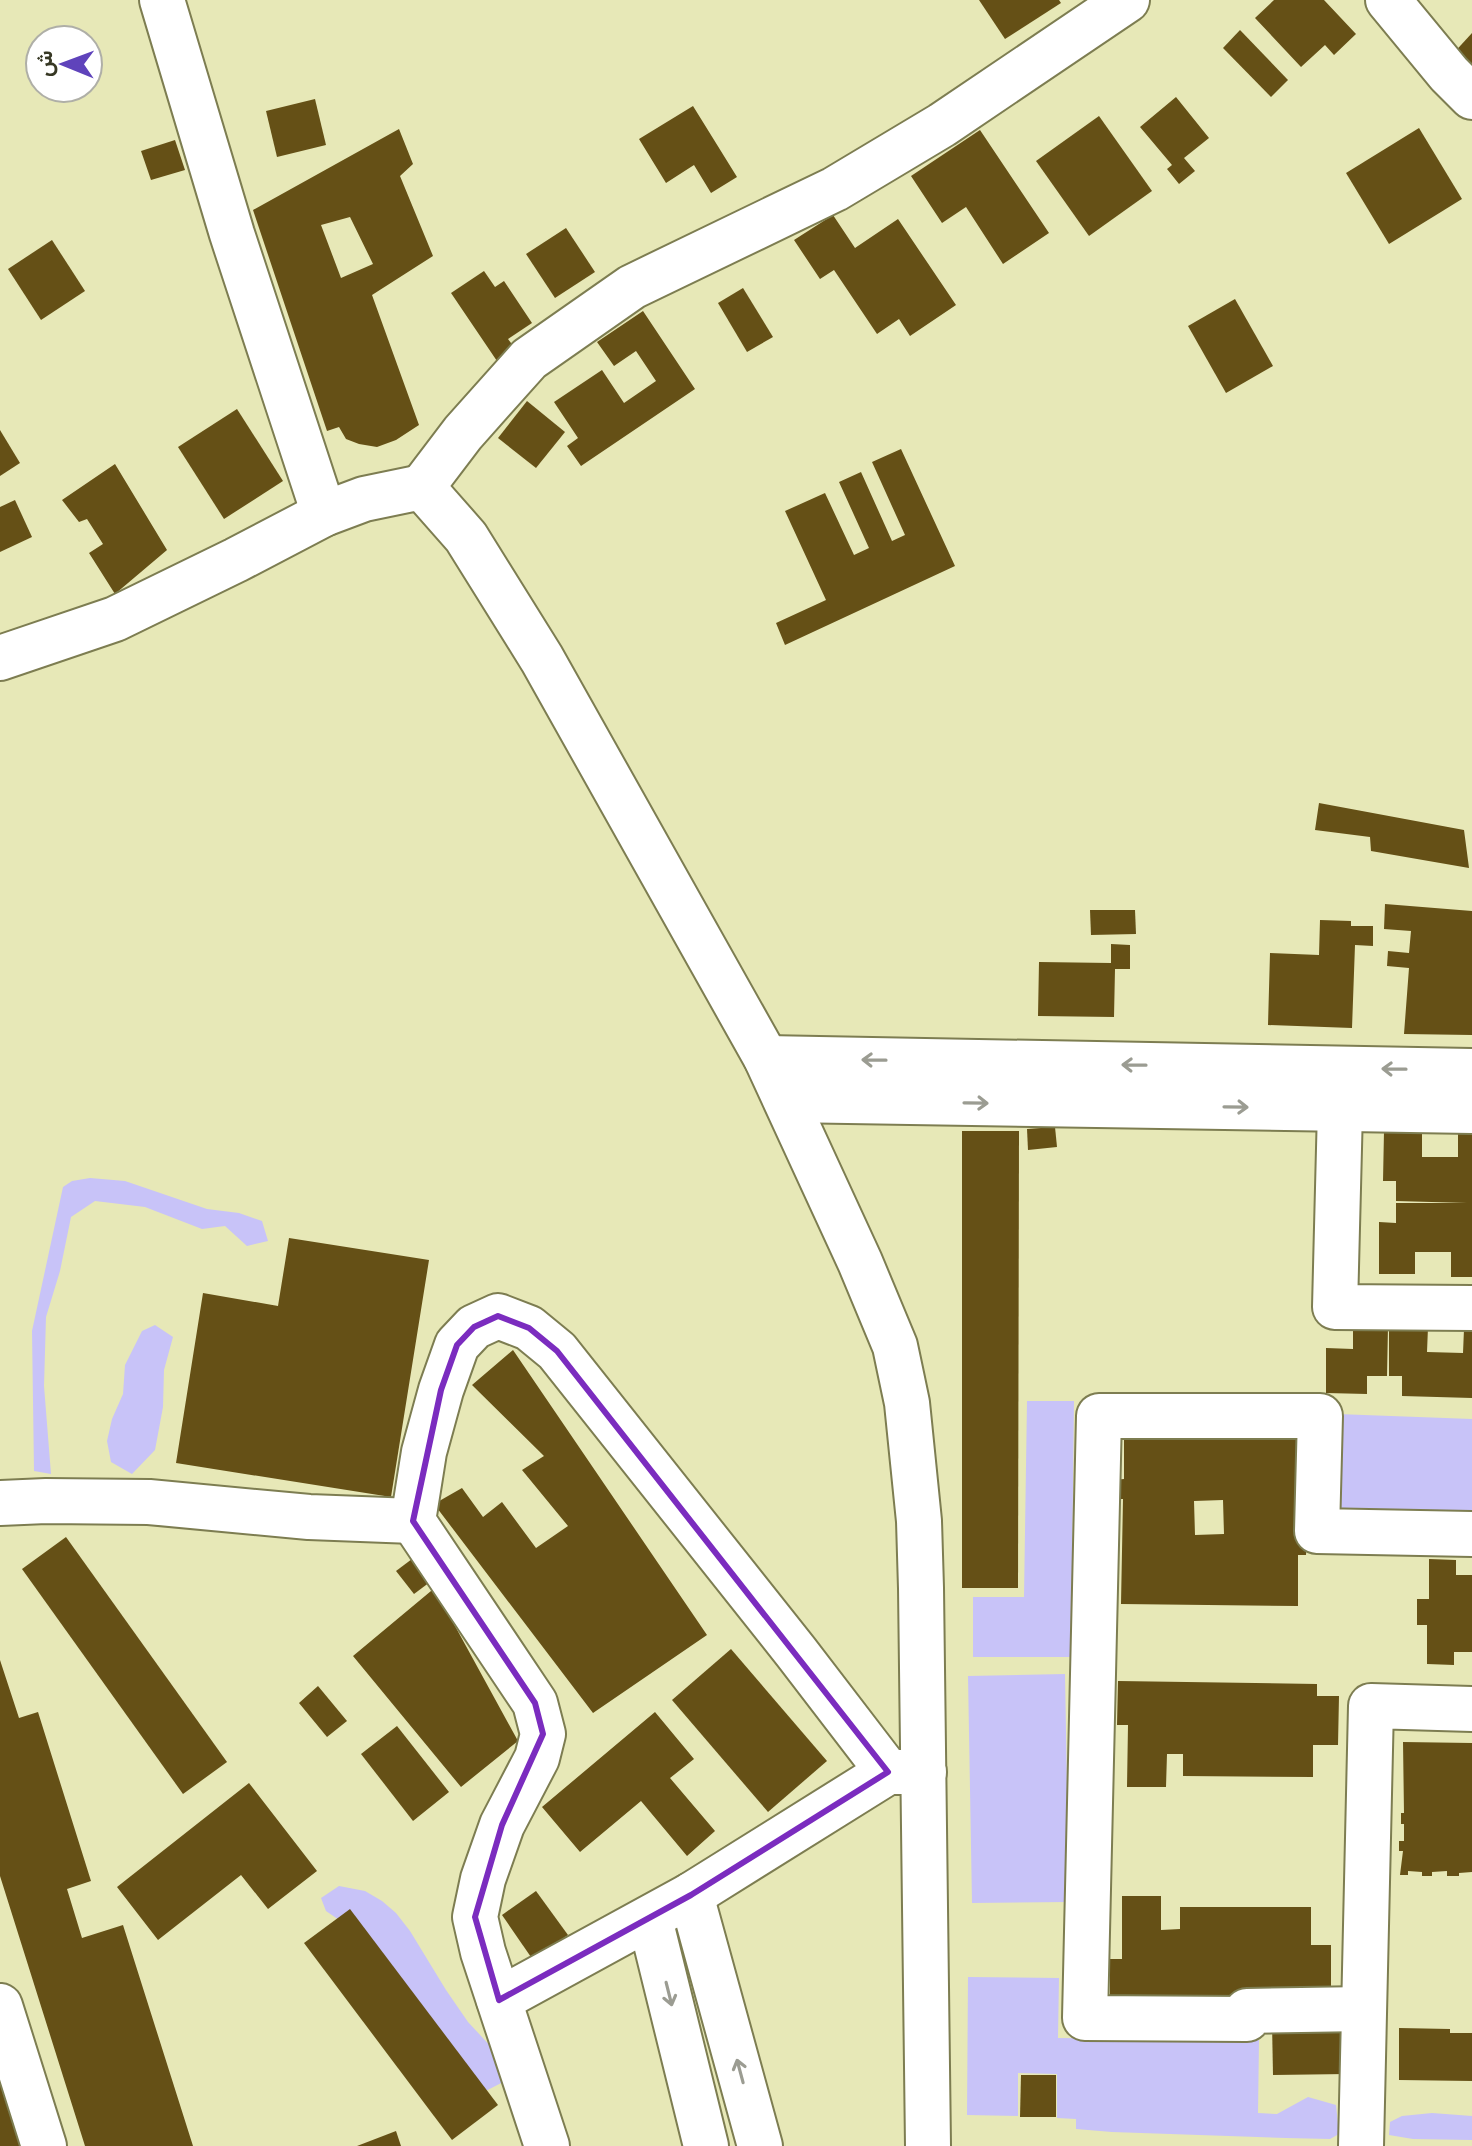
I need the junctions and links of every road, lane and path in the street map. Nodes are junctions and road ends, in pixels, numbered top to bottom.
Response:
1 (162, 0) edge
2 (1127, 0) edge
3 (1388, 0) edge
4 (1472, 97) edge
5 (422, 487) junction
6 (324, 514) junction
7 (0, 658) edge
8 (766, 1058) junction
9 (1472, 1071) edge
10 (786, 1100) junction
11 (1340, 1109) junction
12 (1472, 1111) edge
13 (1472, 1308) edge
14 (0, 1503) edge
15 (413, 1521) junction
16 (1472, 1534) edge
17 (1472, 1709) edge
18 (906, 1772) junction
19 (691, 1895) junction
20 (650, 1919) junction
21 (499, 2000) junction
22 (0, 2006) edge
23 (1364, 2009) junction
24 (44, 2146) edge
25 (547, 2146) edge
26 (706, 2146) edge
27 (760, 2146) edge
28 (928, 2146) edge
29 (1361, 2146) edge

1 - 6 street
2 - 5 street
3 - 4 street
5 - 6 street
5 - 8 street
6 - 7 street
9 -> 8 street
8 - 10 street
10 -> 11 street
10 - 18 street
11 - 12 street
11 - 13 street
14 - 15 street
15 - 18 street
15 - 21 street
16 - 23 street
17 - 23 street
18 - 19 street
18 - 28 street
19 - 20 street
27 -> 19 street
20 - 21 street
20 -> 26 street
21 - 25 street
22 - 24 street
23 - 29 street

